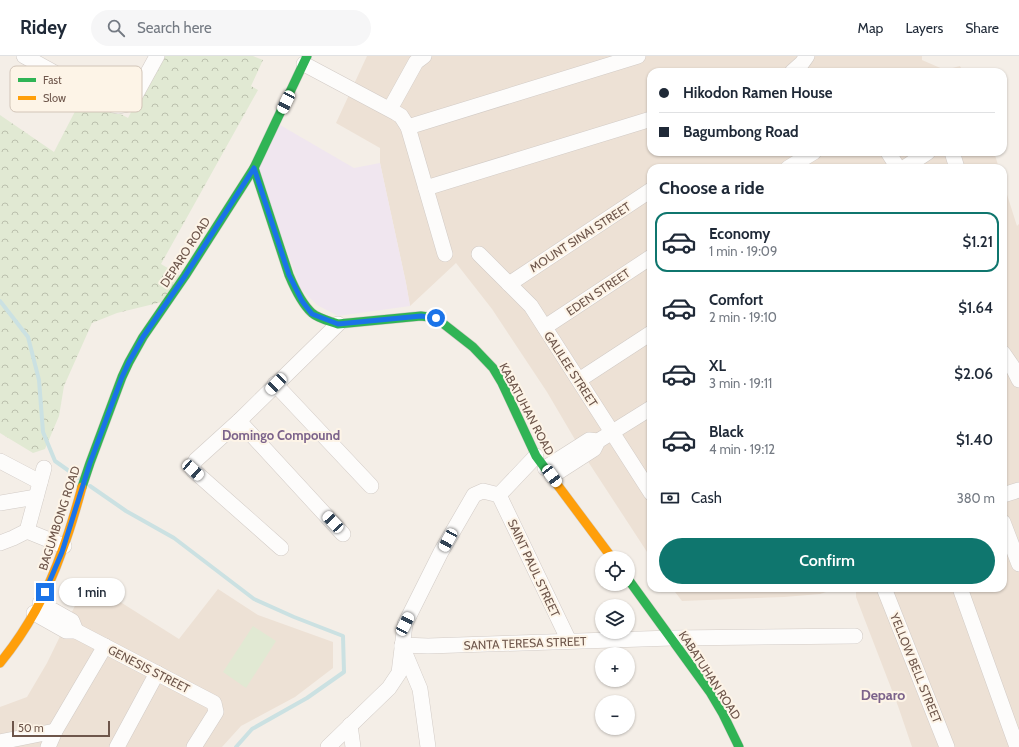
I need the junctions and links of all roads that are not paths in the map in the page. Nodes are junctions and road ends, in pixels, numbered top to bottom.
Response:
1 (24, 56) edge
2 (157, 56) edge
3 (424, 56) edge
4 (638, 56) edge
5 (808, 56) edge
6 (305, 60) edge
7 (45, 61) edge
8 (796, 68) edge
9 (142, 83) edge
10 (390, 110) junction
11 (647, 120) edge
12 (408, 127) junction
13 (808, 156) edge
14 (922, 156) edge
15 (794, 164) edge
16 (910, 164) edge
17 (254, 168) junction
18 (426, 188) junction
19 (647, 193) edge
20 (445, 254) dead end
21 (479, 254) dead end
22 (647, 259) edge
23 (509, 284) junction
24 (338, 324) junction
25 (545, 328) junction
26 (647, 336) edge
27 (1007, 359) edge
28 (579, 380) junction
29 (1019, 380) edge
30 (276, 384) junction
31 (647, 410) edge
32 (238, 421) junction
33 (612, 432) junction
34 (0, 461) edge
35 (90, 463) joint
36 (544, 467) junction
37 (647, 485) edge
38 (371, 486) dead end
39 (1019, 490) edge
40 (1007, 494) edge
41 (499, 495) junction
42 (36, 497) junction
43 (0, 503) edge
44 (27, 531) junction
45 (1007, 532) edge
46 (343, 534) dead end
47 (0, 543) edge
48 (64, 546) junction
49 (281, 548) dead end
50 (607, 551) edge
51 (1019, 564) edge
52 (635, 588) edge
53 (886, 592) edge
54 (961, 592) edge
55 (37, 608) junction
56 (855, 636) dead end
57 (672, 638) junction
58 (568, 641) junction
59 (402, 645) junction
60 (105, 646) junction
61 (0, 663) edge
62 (157, 673) junction
63 (350, 725) junction
64 (55, 731) junction
65 (0, 742) edge
66 (48, 747) edge
67 (117, 747) edge
68 (194, 747) edge
69 (328, 747) edge
70 (353, 747) edge
71 (428, 747) edge
72 (739, 747) edge
73 (946, 747) edge
74 (1017, 747) edge

1 - 7 street
2 - 9 street
3 - 10 street
4 - 12 street
5 - 8 street
6 - 10 street
6 - 17 street, DEPARO ROAD
10 - 12 street
11 - 18 street
12 - 18 street
13 - 15 street
14 - 16 street
17 - 24 street, KABATUHAN ROAD
17 - 35 street, DEPARO ROAD
18 - 20 street
19 - 23 street, MOUNT SINAI STREET
21 - 23 street, GALILEE STREET
22 - 25 street, EDEN STREET
23 - 25 street, GALILEE STREET
24 - 30 street
24 - 36 street, KABATUHAN ROAD
25 - 28 street, GALILEE STREET
26 - 28 street
27 - 29 street
28 - 33 street, GALILEE STREET
30 - 32 street
30 - 38 street
31 - 33 street
32 - 46 street
32 - 49 street
33 - 36 street
33 - 37 street, GALILEE STREET
34 - 42 street
35 - 48 street, BAGUMBONG ROAD
36 - 41 street
36 - 50 street, KABATUHAN ROAD
39 - 40 street
41 - 58 street, SAINT PAUL STREET
41 - 59 street
42 - 43 street
42 - 44 street
44 - 47 street
44 - 48 street
45 - 51 street
48 - 55 street, BAGUMBONG ROAD
52 - 57 street, KABATUHAN ROAD
53 - 73 street, YELLOW BELL STREET
54 - 74 street
55 - 60 street, GENESIS STREET
55 - 61 street, BAGUMBONG ROAD
56 - 57 street, SANTA TERESA STREET
57 - 58 street, SANTA TERESA STREET
57 - 72 street, KABATUHAN ROAD
58 - 59 street, SANTA TERESA STREET
59 - 63 street
59 - 71 street
60 - 62 street, GENESIS STREET
60 - 64 street
62 - 67 street
62 - 68 street, GENESIS STREET
63 - 69 street
63 - 70 street
64 - 65 street
64 - 66 street

